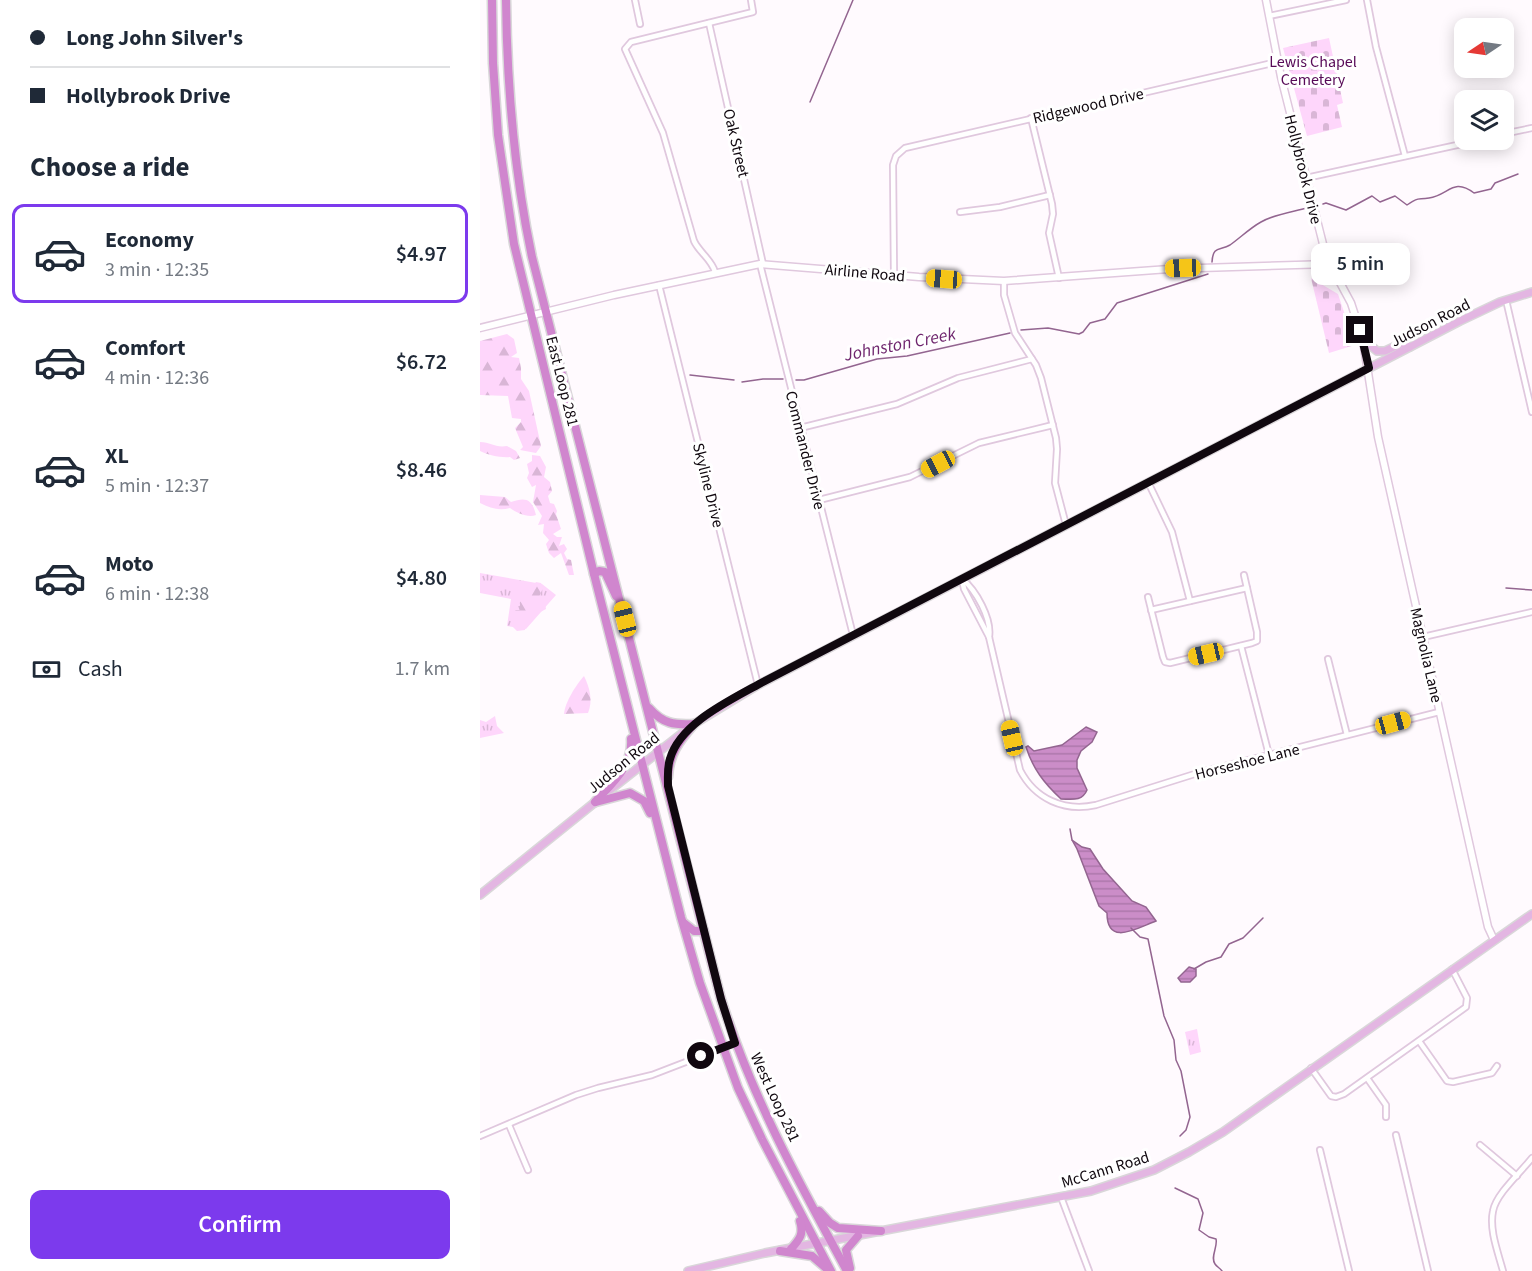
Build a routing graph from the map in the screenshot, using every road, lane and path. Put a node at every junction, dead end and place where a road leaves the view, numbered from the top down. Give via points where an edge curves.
1 (492, 0) edge
2 (501, 0) edge
3 (506, 0) edge
4 (635, 0) edge
5 (751, 0) edge
6 (1266, 0) edge
7 (1346, 0) edge
8 (1367, 0) edge
9 (1269, 16) junction
10 (709, 23) junction
11 (640, 24) dead end
12 (507, 48) junction
13 (1277, 62) junction
14 (495, 98) junction
15 (1032, 118) junction
16 (1532, 128) edge
17 (1514, 132) edge
18 (1454, 146) edge
19 (515, 154) junction
20 (1405, 156) junction
21 (1306, 177) junction
22 (1050, 195) junction
23 (960, 212) dead end
24 (761, 264) junction
25 (1330, 264) junction
26 (715, 272) junction
27 (894, 275) junction
28 (1059, 278) junction
29 (1004, 281) junction
30 (659, 285) junction
31 (1532, 292) edge
32 (1506, 300) junction
33 (545, 312) junction
34 (531, 316) junction
35 (480, 328) edge
36 (1362, 333) junction
37 (1410, 347) junction
38 (1032, 359) junction
39 (1369, 368) junction
40 (1532, 412) edge
41 (1053, 425) junction
42 (800, 428) junction
43 (1148, 482) junction
44 (819, 500) junction
45 (1066, 525) junction
46 (594, 574) junction
47 (1244, 575) dead end
48 (962, 579) junction
49 (1247, 588) junction
50 (1148, 597) dead end
51 (1190, 601) junction
52 (622, 607) junction
53 (1151, 610) junction
54 (1532, 612) edge
55 (853, 635) junction
56 (1423, 638) junction
57 (1241, 646) junction
58 (1328, 659) dead end
59 (758, 685) junction
60 (648, 707) junction
61 (1440, 712) junction
62 (630, 720) junction
63 (694, 724) junction
64 (1347, 735) junction
65 (658, 751) junction
66 (1269, 755) junction
67 (642, 764) junction
68 (668, 786) junction
69 (595, 802) junction
70 (660, 836) junction
71 (480, 895) edge
72 (1532, 914) edge
73 (681, 917) junction
74 (704, 931) junction
75 (1494, 940) junction
76 (1452, 969) junction
77 (1419, 1041) junction
78 (735, 1043) junction
79 (722, 1048) junction
80 (1497, 1066) dead end
81 (1311, 1068) junction
82 (1367, 1078) junction
83 (1386, 1117) dead end
84 (509, 1125) junction
85 (1396, 1135) dead end
86 (480, 1136) edge
87 (1480, 1145) dead end
88 (1320, 1150) dead end
89 (1532, 1158) edge
90 (528, 1170) dead end
91 (1518, 1176) junction
92 (1061, 1197) junction
93 (808, 1198) junction
94 (796, 1203) junction
95 (881, 1231) junction
96 (858, 1236) junction
97 (831, 1241) junction
98 (817, 1244) junction
99 (791, 1249) junction
100 (780, 1251) junction
101 (688, 1271) edge
102 (830, 1271) edge
103 (849, 1271) edge
104 (1089, 1271) edge
105 (1349, 1271) edge
106 (1428, 1271) edge
107 (1503, 1271) edge

1 - 14 highway, East Loop 281
2 - 12 highway
3 - 12 highway, East Loop 281
4 - 11 street
5 - 10 street via 753,12
6 - 9 main road, Hollybrook Drive
7 - 9 street
8 - 20 street
9 - 13 main road, Hollybrook Drive
10 - 24 street, Oak Street
10 - 26 street via 631,42 625,52 665,138 693,237
12 - 19 highway, East Loop 281
13 - 15 street, Ridgewood Drive
13 - 21 main road, Hollybrook Drive
14 - 19 highway via 506,151
14 - 34 highway, East Loop 281 via 508,205
15 - 22 street
15 - 27 street, Ridgewood Drive via 900,151 893,165
16 - 17 street
18 - 20 street
19 - 33 highway, East Loop 281
20 - 21 street
21 - 25 main road, Hollybrook Drive
22 - 23 street
22 - 28 street via 1053,212 1049,233
24 - 26 main road, Airline Road
24 - 27 main road, Airline Road
24 - 42 street, Commander Drive
25 - 28 main road, Airline Road via 1169,269
25 - 36 main road, Hollybrook Drive
26 - 30 main road, Airline Road
27 - 29 main road, Airline Road
28 - 29 main road, Airline Road
29 - 38 street via 1013,328
30 - 33 main road, Airline Road
30 - 59 street, Skyline Drive
31 - 32 main road, Judson Road
32 - 37 main road, Judson Road
32 - 40 street
33 - 34 main road, Airline Road
33 - 52 highway, East Loop 281
34 - 35 main road, Airline Road
34 - 46 highway, East Loop 281
36 - 37 main road via 1377,351 1402,343
36 - 39 main road, Hollybrook Drive
37 - 39 main road, Judson Road
38 - 41 street
38 - 42 street via 958,378 894,405
39 - 43 main road, Judson Road
39 - 56 main road, Magnolia Lane via 1378,437
41 - 44 street via 979,443 910,477
41 - 45 street via 1057,446 1055,483
42 - 44 street, Commander Drive
43 - 45 main road, Judson Road
43 - 51 street via 1175,540
44 - 55 street, Commander Drive
45 - 48 main road, Judson Road
46 - 52 highway via 606,573
46 - 62 highway, East Loop 281
47 - 49 street
48 - 55 main road, Judson Road
48 - 66 street, Horseshoe Lane via 970,585 990,630 1020,770 1035,790 1056,804 1075,808 1096,805
49 - 51 street
49 - 57 street via 1257,639
50 - 53 street
51 - 53 street
52 - 60 highway, East Loop 281
53 - 57 street via 1168,663
54 - 56 street
55 - 59 main road, Judson Road
56 - 61 main road, Magnolia Lane
57 - 66 street
58 - 64 street
59 - 63 main road, Judson Road
60 - 63 highway via 666,723
60 - 65 highway, East Loop 281
61 - 64 street, Horseshoe Lane
61 - 75 main road, Magnolia Lane
62 - 67 highway, East Loop 281
62 - 69 highway via 629,759
63 - 65 main road, Judson Road
63 - 68 highway via 671,754
64 - 66 street, Horseshoe Lane
65 - 67 main road, Judson Road
65 - 68 highway, West Loop 281
67 - 69 main road, Judson Road
67 - 70 highway, West Loop 281
68 - 74 highway, West Loop 281
69 - 70 highway via 624,793 636,795 647,805
69 - 71 main road, Judson Road
70 - 73 highway, West Loop 281
72 - 75 main road, McCann Road
73 - 74 highway via 690,929
73 - 79 highway, West Loop 281
74 - 78 highway, West Loop 281
75 - 76 main road, McCann Road
76 - 77 street via 1463,987 1467,1006
76 - 81 main road, McCann Road
77 - 80 street via 1447,1081 1492,1073
77 - 82 street
78 - 79 street
78 - 93 highway, West Loop 281 via 766,1116
79 - 84 street via 646,1077 576,1095
79 - 94 highway, West Loop 281 via 754,1123
81 - 82 street via 1334,1097
81 - 92 main road, McCann Road via 1182,1156 1133,1178
82 - 83 street via 1386,1105
84 - 86 street
84 - 90 street
85 - 106 street
87 - 91 street
88 - 105 street
89 - 91 street
91 - 107 street via 1493,1212
92 - 95 main road, McCann Road
92 - 104 street
93 - 95 highway via 834,1227
93 - 97 highway, West Loop 281
94 - 98 highway, West Loop 281
94 - 99 highway via 803,1232
95 - 96 main road, McCann Road
96 - 97 main road, McCann Road
96 - 103 highway via 847,1247
97 - 98 main road, McCann Road
97 - 103 highway, West Loop 281
98 - 99 main road, McCann Road
98 - 102 highway, West Loop 281
99 - 100 main road, McCann Road
100 - 101 main road, McCann Road
100 - 102 highway via 814,1257

